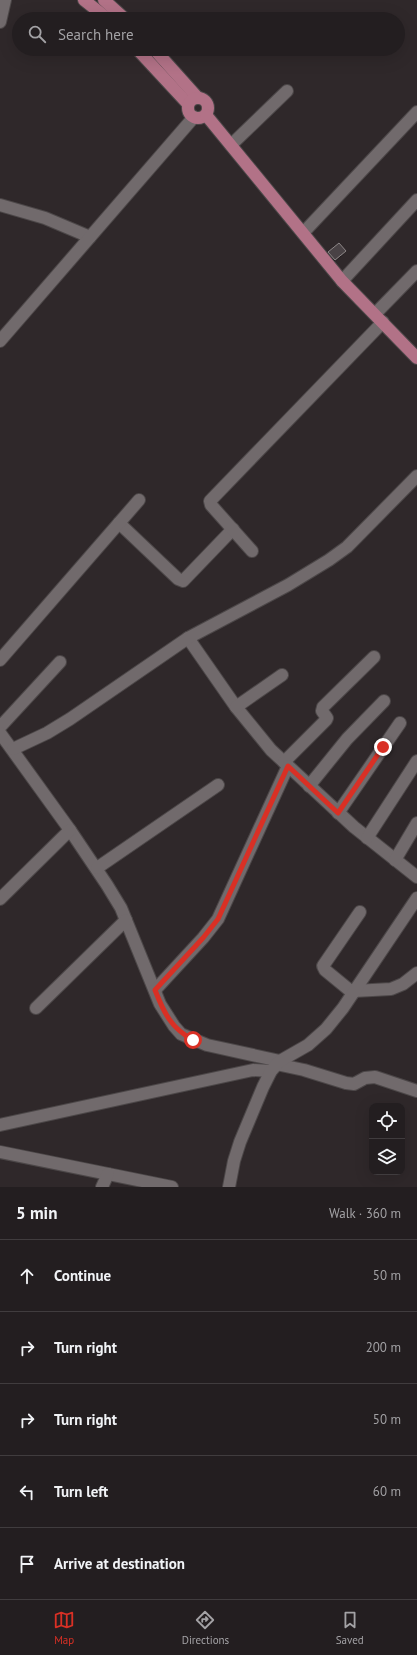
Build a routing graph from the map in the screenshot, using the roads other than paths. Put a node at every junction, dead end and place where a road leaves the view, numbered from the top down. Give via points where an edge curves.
1 (5, 0) edge
2 (84, 0) edge
3 (104, 0) edge
4 (99, 12) edge
5 (117, 12) edge
6 (0, 22) edge
7 (145, 56) edge
8 (159, 56) edge
9 (287, 91) dead end
10 (193, 101) junction
11 (417, 112) edge
12 (206, 115) junction
13 (194, 117) junction
14 (231, 145) junction
15 (417, 200) edge
16 (0, 205) edge
17 (303, 233) junction
18 (90, 237) junction
19 (417, 272) edge
20 (342, 280) junction
21 (379, 318) junction
22 (0, 341) edge
23 (417, 358) edge
24 (417, 476) edge
25 (138, 500) dead end
26 (120, 523) junction
27 (232, 529) junction
28 (252, 551) dead end
29 (188, 638) junction
30 (374, 658) dead end
31 (0, 660) edge
32 (60, 662) dead end
33 (282, 675) dead end
34 (384, 701) dead end
35 (236, 707) junction
36 (400, 723) dead end
37 (0, 727) edge
38 (0, 733) edge
39 (13, 749) junction
40 (417, 761) edge
41 (286, 764) junction
42 (218, 785) dead end
43 (310, 786) junction
44 (338, 813) junction
45 (417, 824) edge
46 (70, 830) junction
47 (367, 838) junction
48 (395, 860) junction
49 (97, 868) junction
50 (417, 877) edge
51 (0, 898) edge
52 (417, 898) edge
53 (360, 912) dead end
54 (126, 920) junction
55 (417, 973) edge
56 (155, 990) junction
57 (354, 992) junction
58 (36, 1008) dead end
59 (276, 1066) junction
60 (417, 1091) edge
61 (0, 1125) edge
62 (0, 1152) edge
63 (108, 1174) junction
64 (102, 1187) edge
65 (172, 1187) edge
66 (229, 1187) edge

1 - 6 street
2 - 4 main road
3 - 5 main road
7 - 10 main road
8 - 10 main road
9 - 14 street
10 - 12 main road via 203,99 207,103
10 - 13 main road via 189,113
11 - 17 street
12 - 13 main road
12 - 14 main road
13 - 18 street
14 - 17 main road
15 - 20 street
16 - 18 street via 38,216
17 - 20 main road
18 - 22 street
19 - 21 street
20 - 21 main road
21 - 23 main road
21 - 27 street via 210,501
24 - 29 street via 347,547 329,560 288,585
25 - 26 street
26 - 27 street via 183,581
26 - 31 street
27 - 28 street
29 - 35 street
29 - 39 street via 70,719
30 - 41 street via 323,708 326,720
32 - 37 street
33 - 35 street
34 - 43 street via 347,739
35 - 41 street via 264,742
36 - 44 street
38 - 39 street
39 - 46 street
40 - 47 street
41 - 43 street
41 - 56 street via 218,919
42 - 49 street
43 - 44 street
44 - 47 street
45 - 48 street
46 - 49 street
46 - 51 street
47 - 48 street
48 - 50 street
49 - 54 street
52 - 57 street
53 - 57 street via 324,966 325,970
54 - 56 street
54 - 58 street
55 - 57 street via 391,989
56 - 59 street via 168,1018 181,1034 207,1045
57 - 59 street via 335,1019 317,1038
59 - 60 street via 304,1070 354,1084 365,1078 375,1077
59 - 61 street
59 - 66 street via 263,1087 241,1137
62 - 63 street
63 - 64 street
63 - 65 street

